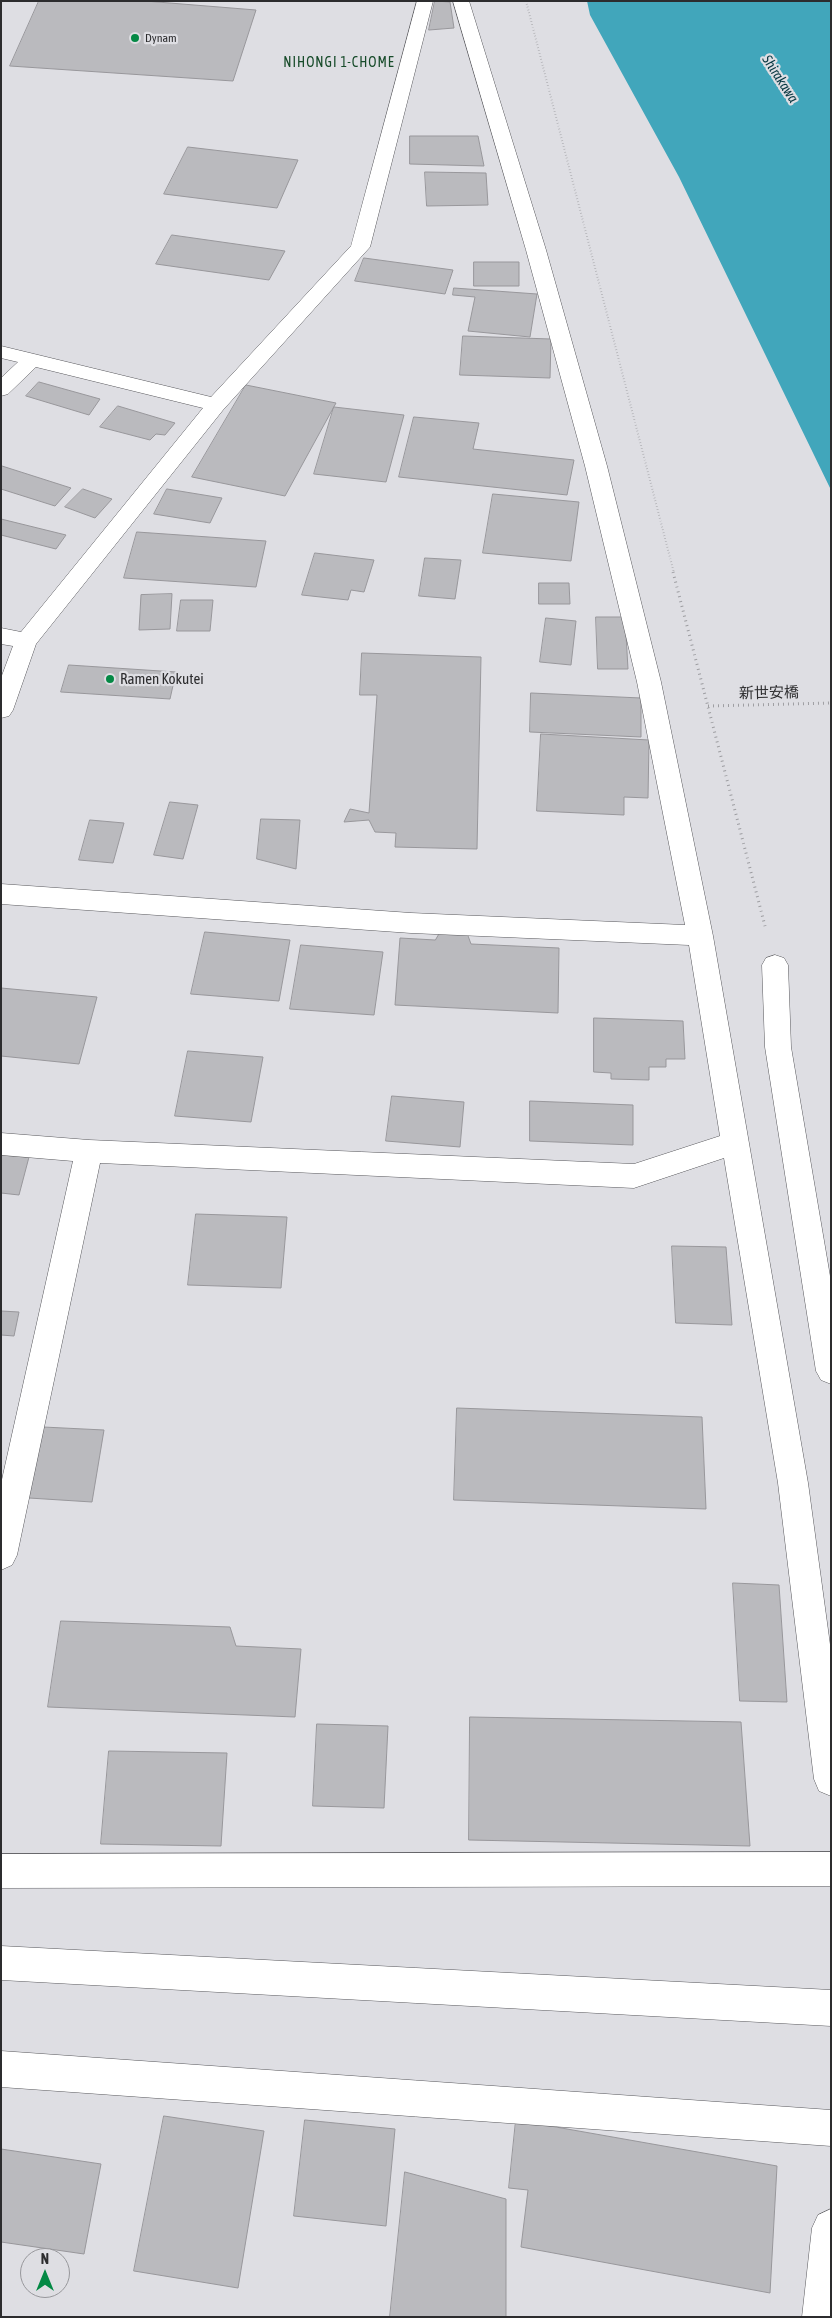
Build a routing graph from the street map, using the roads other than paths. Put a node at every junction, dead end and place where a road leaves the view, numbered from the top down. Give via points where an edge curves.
1 (424, 1) edge
2 (461, 1) edge
3 (1, 352) edge
4 (32, 360) junction
5 (1, 390) edge
6 (216, 405) junction
7 (1, 636) edge
8 (26, 641) junction
9 (1, 710) edge
10 (1, 894) edge
11 (700, 936) junction
12 (775, 965) road end
13 (734, 1143) junction
14 (1, 1144) edge
15 (89, 1151) junction
16 (831, 1371) edge
17 (1, 1555) edge
18 (831, 1779) edge
19 (831, 1869) edge
20 (1, 1871) edge
21 (1, 1963) edge
22 (831, 2008) edge
23 (1, 2069) edge
24 (831, 2128) edge
25 (831, 2228) edge
26 (821, 2317) edge

1 - 6 street via 360,247
2 - 11 street via 536,250 596,466 649,682
3 - 4 street
4 - 5 street
4 - 6 street
6 - 8 street
7 - 8 street
8 - 9 street
10 - 11 street via 411,923
11 - 13 street
12 - 16 street via 778,1047
13 - 15 street via 634,1176
13 - 18 street via 792,1483
14 - 15 street
15 - 17 street
19 - 20 street
21 - 22 street
23 - 24 street
25 - 26 street

